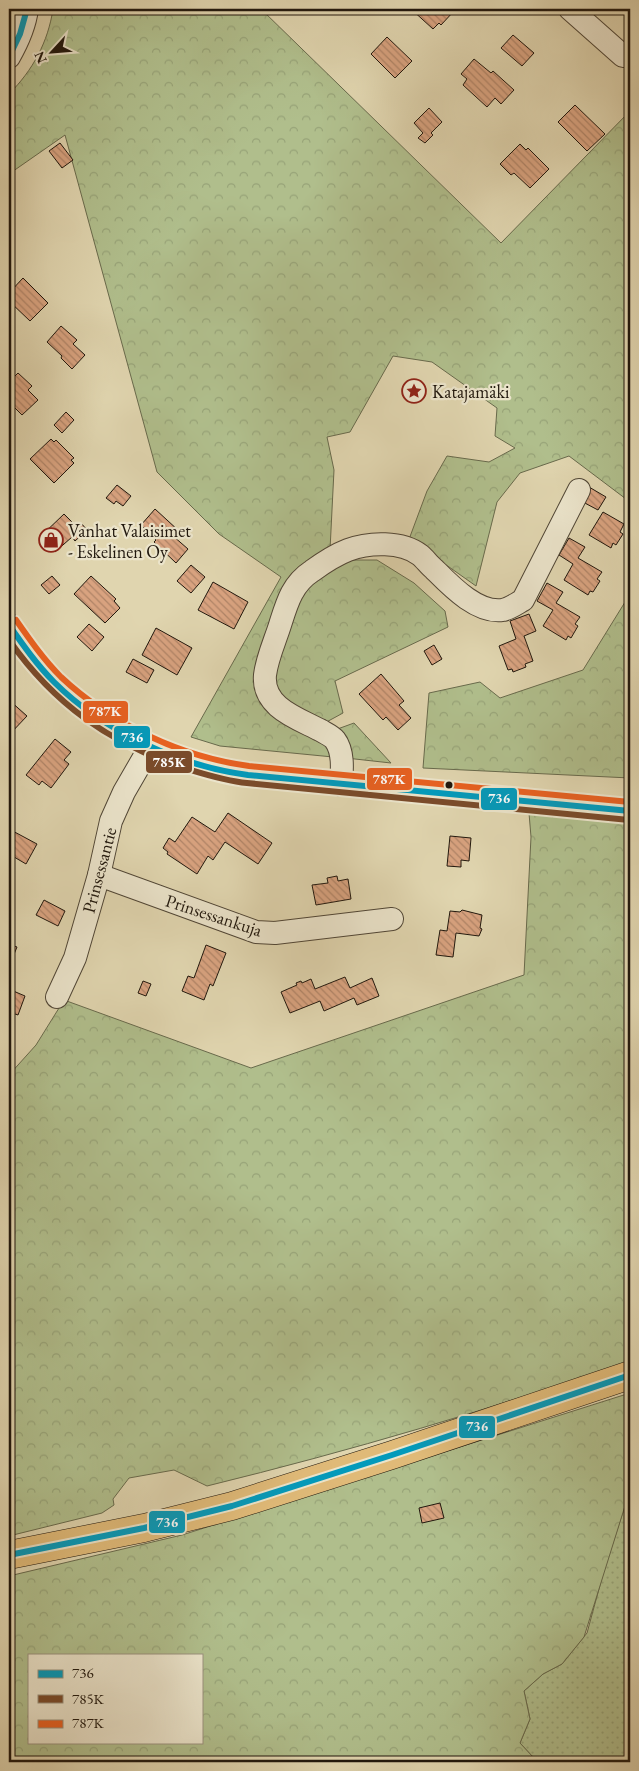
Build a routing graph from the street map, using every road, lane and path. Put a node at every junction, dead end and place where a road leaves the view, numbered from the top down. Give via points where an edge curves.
1 (27, 9) edge
2 (570, 9) edge
3 (623, 56) dead end
4 (9, 57) edge
5 (579, 490) dead end
6 (9, 625) edge
7 (150, 747) junction
8 (341, 784) junction
9 (630, 811) edge
10 (99, 875) junction
11 (392, 918) dead end
12 (57, 997) dead end
13 (630, 1374) edge
14 (9, 1555) edge

1 - 4 street
2 - 3 street
5 - 8 street via 523,600 512,607 489,610 476,604 457,591 420,555 392,545 349,549 308,573 293,589 265,675 268,694 280,709 335,740 342,766
6 - 7 street via 48,677 111,728
7 - 8 street via 238,773
7 - 10 street, Prinsessantie via 111,821
8 - 9 street
10 - 11 street, Prinsessankuja via 256,932 275,933
10 - 12 street, Prinsessantie via 75,958
13 - 14 main road via 232,1506 144,1528

